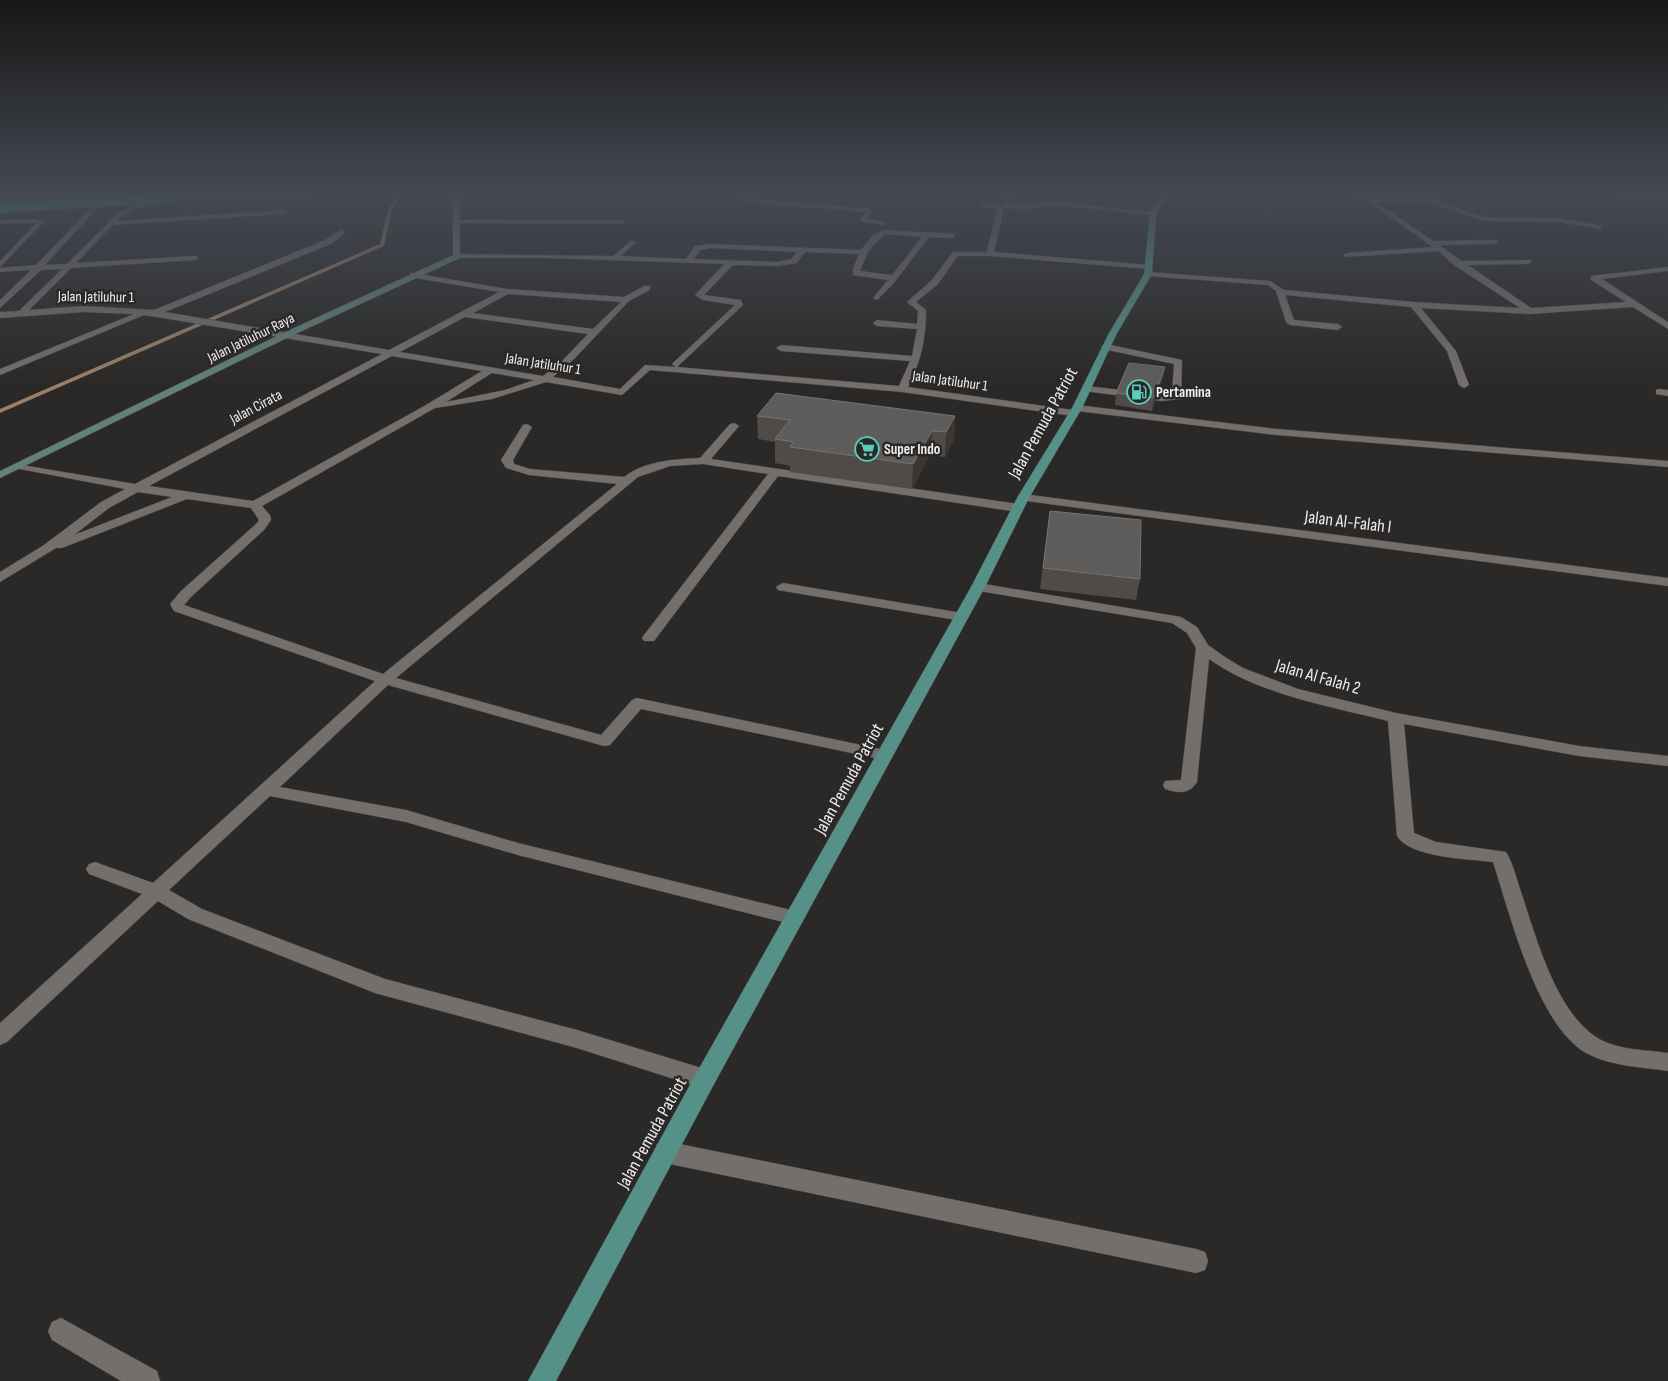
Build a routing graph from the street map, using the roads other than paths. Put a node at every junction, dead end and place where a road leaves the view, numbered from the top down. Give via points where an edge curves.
1 (10, 255) edge
2 (50, 255) edge
3 (78, 255) edge
4 (294, 255) edge
5 (619, 255) edge
6 (692, 255) edge
7 (799, 255) edge
8 (863, 255) edge
9 (911, 255) edge
10 (955, 255) edge
11 (1004, 255) edge
12 (1150, 255) edge
13 (1448, 255) edge
14 (457, 256) joint
15 (195, 258) dead end
16 (616, 258) junction
17 (688, 261) junction
18 (1528, 262) dead end
19 (730, 263) junction
20 (1457, 263) junction
21 (0, 266) edge
22 (67, 266) junction
23 (38, 268) junction
24 (0, 270) edge
25 (1668, 270) edge
26 (1149, 271) junction
27 (413, 275) junction
28 (894, 278) junction
29 (647, 288) dead end
30 (507, 291) junction
31 (1280, 292) junction
32 (878, 298) dead end
33 (625, 300) junction
34 (1635, 304) junction
35 (0, 305) edge
36 (1414, 305) junction
37 (1529, 311) junction
38 (150, 313) junction
39 (21, 314) junction
40 (466, 314) junction
41 (0, 315) edge
42 (0, 321) edge
43 (877, 323) dead end
44 (1668, 326) edge
45 (922, 327) junction
46 (1338, 327) dead end
47 (595, 332) junction
48 (286, 336) junction
49 (1106, 347) junction
50 (781, 348) dead end
51 (390, 354) junction
52 (916, 358) junction
53 (677, 364) dead end
54 (489, 370) junction
55 (0, 372) edge
56 (544, 379) junction
57 (1464, 385) dead end
58 (902, 389) junction
59 (1087, 389) junction
60 (430, 406) junction
61 (1075, 411) junction
62 (734, 426) dead end
63 (527, 427) dead end
64 (702, 461) junction
65 (1668, 464) edge
66 (20, 466) junction
67 (775, 472) junction
68 (0, 476) edge
69 (626, 481) junction
70 (136, 488) junction
71 (187, 495) junction
72 (1021, 503) junction
73 (255, 505) junction
74 (48, 548) junction
75 (0, 578) edge
76 (1668, 582) edge
77 (783, 587) dead end
78 (978, 587) junction
79 (962, 617) junction
80 (649, 638) dead end
81 (1203, 648) junction
82 (385, 680) junction
83 (1396, 718) junction
84 (885, 755) junction
85 (1668, 761) edge
86 (1171, 785) dead end
87 (267, 790) junction
88 (95, 869) dead end
89 (157, 892) junction
90 (794, 918) junction
91 (0, 1036) edge
92 (1668, 1062) edge
93 (705, 1079) junction
94 (665, 1152) junction
95 (1196, 1261) dead end
96 (61, 1331) dead end
97 (146, 1381) edge
98 (541, 1381) edge

1 - 21 street
2 - 23 street
3 - 22 street
4 - 38 street
5 - 16 street
6 - 17 street
7 - 19 street via 788,264
8 - 28 street via 856,273
9 - 28 street
10 - 45 street via 934,283 911,302 922,310
11 - 26 street
12 - 26 main road, Jalan Pemuda Patriot
13 - 20 street
14 - 16 street
14 - 27 street, Jalan Jatiluhur Raya
15 - 22 street
16 - 17 street
17 - 19 street
18 - 20 street
19 - 53 street via 699,295 738,302 739,305
20 - 37 street
22 - 23 street
22 - 39 street
23 - 24 street
23 - 35 street
25 - 34 street via 1594,278
26 - 31 street via 1267,283
26 - 49 main road, Jalan Pemuda Patriot
27 - 30 street
27 - 48 street, Jalan Jatiluhur Raya
28 - 32 street
29 - 33 street
30 - 33 street
30 - 40 street, Jalan Cirata
31 - 36 street
31 - 46 street via 1290,322
33 - 47 street via 626,303
34 - 37 street
34 - 44 street
36 - 37 street
36 - 57 street via 1452,351
38 - 39 street, Jalan Jatiluhur 1 via 83,309
38 - 48 street, Jalan Jatiluhur 1
38 - 55 street
39 - 41 street, Jalan Jatiluhur 1
39 - 42 street
40 - 47 street
40 - 51 street, Jalan Cirata
43 - 45 street
45 - 52 street
47 - 56 street via 574,355
48 - 51 street, Jalan Jatiluhur 1
48 - 66 street, Jalan Jatiluhur Raya
49 - 59 main road, Jalan Pemuda Patriot
49 - 59 street via 1179,362 1177,397
50 - 52 street
51 - 54 street, Jalan Jatiluhur 1
51 - 70 street, Jalan Cirata
52 - 58 street
54 - 56 street, Jalan Jatiluhur 1
54 - 60 street
56 - 58 street, Jalan Jatiluhur 1 via 622,392 648,367
56 - 60 street via 508,391
58 - 61 street, Jalan Jatiluhur 1
59 - 61 main road, Jalan Pemuda Patriot
60 - 73 street
61 - 65 street, Jalan Jatiluhur 1 via 1277,432
61 - 72 main road, Jalan Pemuda Patriot
62 - 64 street
63 - 69 street via 507,460 510,466 529,472
64 - 67 street, Jalan Al-Falah I
64 - 69 street, Jalan Al-Falah I via 669,462
66 - 68 street, Jalan Jatiluhur Raya
66 - 70 street
67 - 72 street, Jalan Al-Falah I
67 - 80 street
69 - 82 street, Jalan Al-Falah I
70 - 71 street
70 - 74 street, Jalan Cirata via 89,515
71 - 73 street
71 - 74 street
72 - 76 street, Jalan Al-Falah I
72 - 78 main road, Jalan Pemuda Patriot
73 - 82 street via 264,515 265,520 260,527 186,594 177,604 179,608
74 - 75 street
77 - 79 street
78 - 79 main road, Jalan Pemuda Patriot
78 - 81 street, Jalan Al Falah 2 via 1176,620 1192,630
79 - 84 main road, Jalan Pemuda Patriot
81 - 83 street, Jalan Al Falah 2 via 1238,671 1264,682
81 - 86 street via 1189,782 1183,787
82 - 84 street via 604,740 637,703
82 - 87 street, Jalan Al-Falah I
83 - 85 street, Jalan Al Falah 2 via 1579,752
83 - 92 street via 1406,836 1413,843 1426,846 1500,856 1546,986 1566,1023 1579,1038 1594,1046 1619,1055
84 - 90 main road, Jalan Pemuda Patriot
87 - 89 street, Jalan Al-Falah I
87 - 90 street via 406,816 518,849
88 - 89 street
89 - 91 street, Jalan Al-Falah I
89 - 93 street via 195,914 382,988 577,1039
90 - 93 main road, Jalan Pemuda Patriot
93 - 94 main road, Jalan Pemuda Patriot
94 - 95 street
94 - 98 main road, Jalan Pemuda Patriot
96 - 97 street

